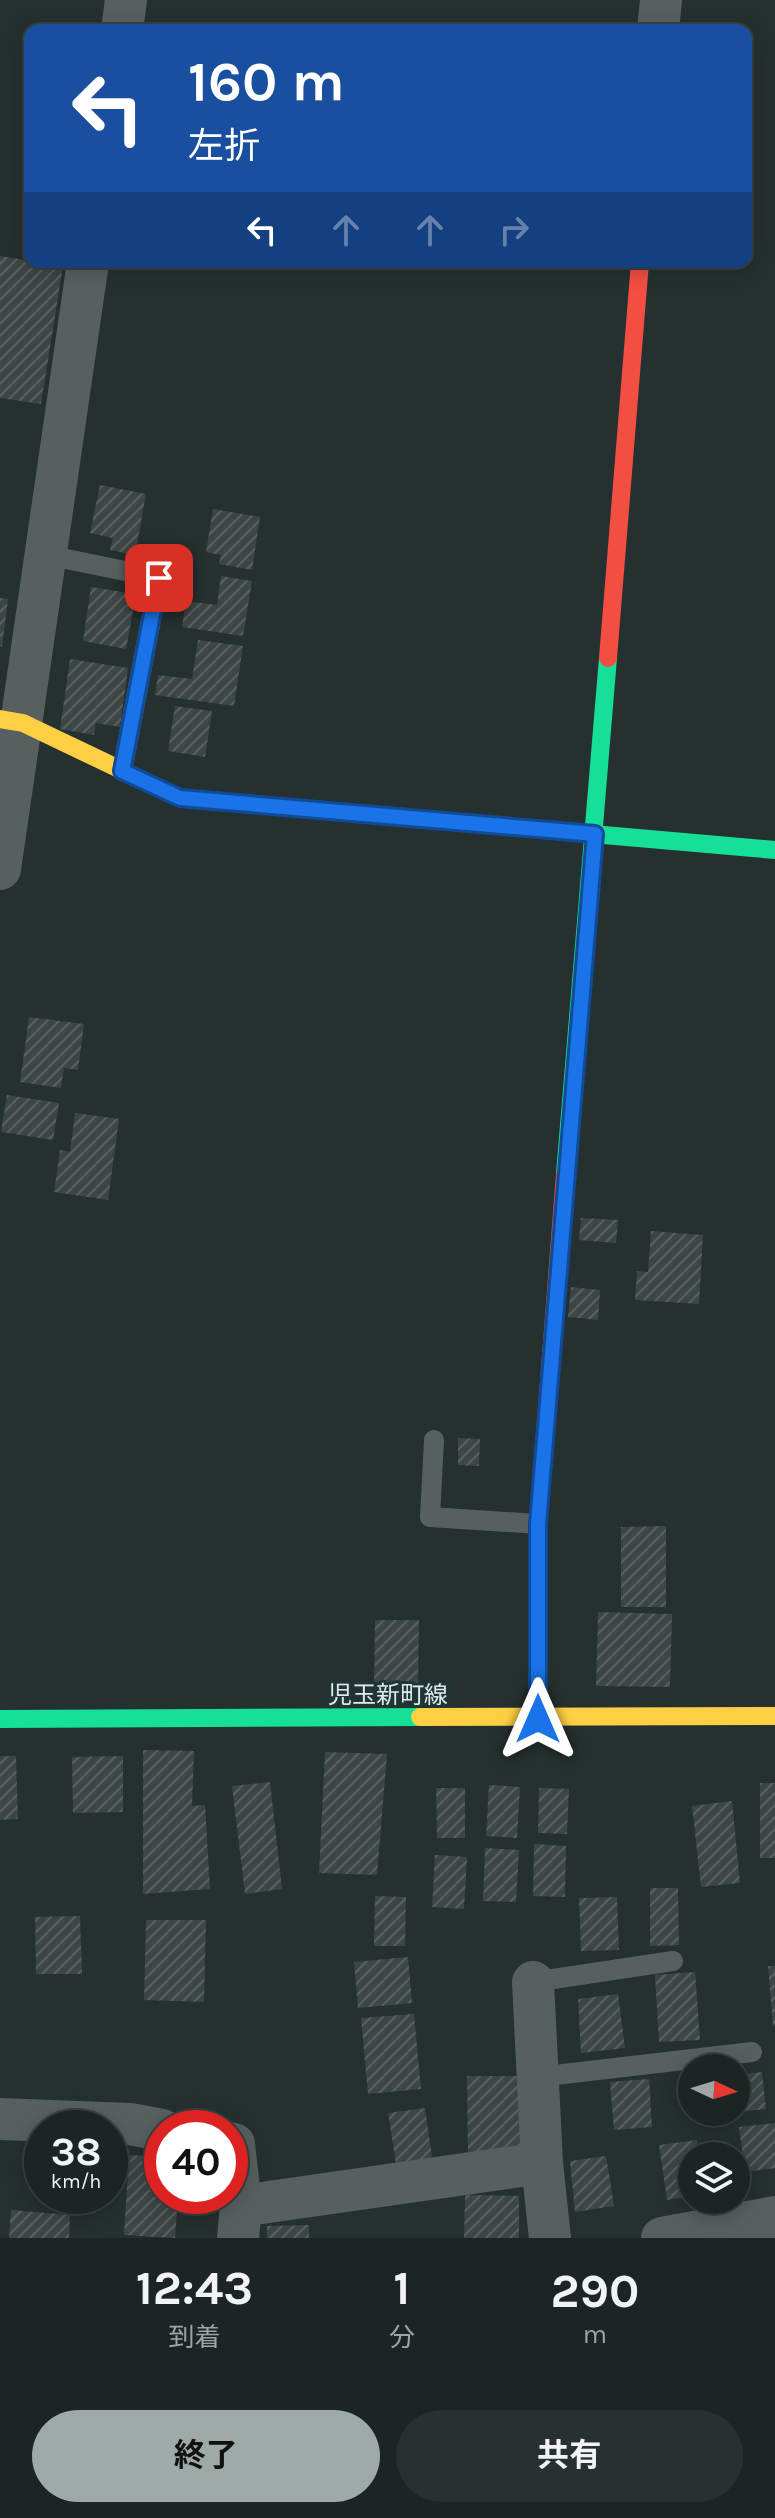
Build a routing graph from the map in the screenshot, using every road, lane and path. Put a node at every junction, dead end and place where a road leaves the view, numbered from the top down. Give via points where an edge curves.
1 (126, 0) edge
2 (661, 0) edge
3 (123, 24) edge
4 (659, 24) edge
5 (87, 268) edge
6 (640, 268) edge
7 (47, 555) junction
8 (11, 721) edge
9 (122, 771) junction
10 (595, 834) junction
11 (775, 850) edge
12 (0, 869) edge
13 (434, 1440) dead end
14 (538, 1524) junction
15 (775, 1716) edge
16 (0, 1719) edge
17 (538, 1719) junction
18 (673, 1961) dead end
19 (533, 1982) joint
20 (752, 2052) dead end
21 (538, 2077) junction
22 (0, 2119) edge
23 (144, 2127) edge
24 (542, 2163) junction
25 (775, 2217) edge
26 (240, 2222) edge
27 (550, 2238) edge
28 (662, 2238) edge

1 - 3 street
2 - 4 street
5 - 7 street
6 - 10 street
7 - 8 street
7 - 9 lane via 159,578
8 - 9 street
8 - 12 street
9 - 10 street via 180,798
10 - 11 street
10 - 14 street
13 - 14 lane via 430,1517
14 - 17 street
15 - 17 street, 児玉新町線
16 - 17 street, 児玉新町線
18 - 19 lane
19 - 21 street
20 - 21 lane
21 - 24 street
22 - 23 street
24 - 26 street
24 - 27 street
25 - 28 street

